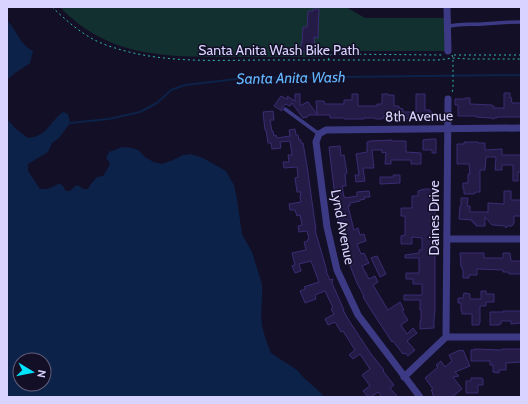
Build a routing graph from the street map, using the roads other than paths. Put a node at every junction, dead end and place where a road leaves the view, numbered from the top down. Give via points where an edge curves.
1 (447, 7) edge
2 (521, 22) edge
3 (447, 27) junction
4 (448, 54) road end
5 (448, 99) dead end
6 (285, 109) dead end
7 (521, 128) edge
8 (448, 129) junction
9 (319, 134) junction
10 (447, 239) junction
11 (521, 239) edge
12 (446, 337) junction
13 (521, 337) edge
14 (404, 377) junction
15 (420, 397) edge

1 - 3 street
2 - 3 lane
3 - 4 street
5 - 8 street, Daines Drive
6 - 9 lane
7 - 8 street, 8th Avenue
8 - 9 street, 8th Avenue via 326,130
8 - 10 street, Daines Drive
9 - 14 street, Lynd Avenue via 316,142 327,227 337,270 358,315
10 - 11 street
10 - 12 street, Daines Drive
12 - 13 street
12 - 14 street
14 - 15 street, Lynd Avenue

